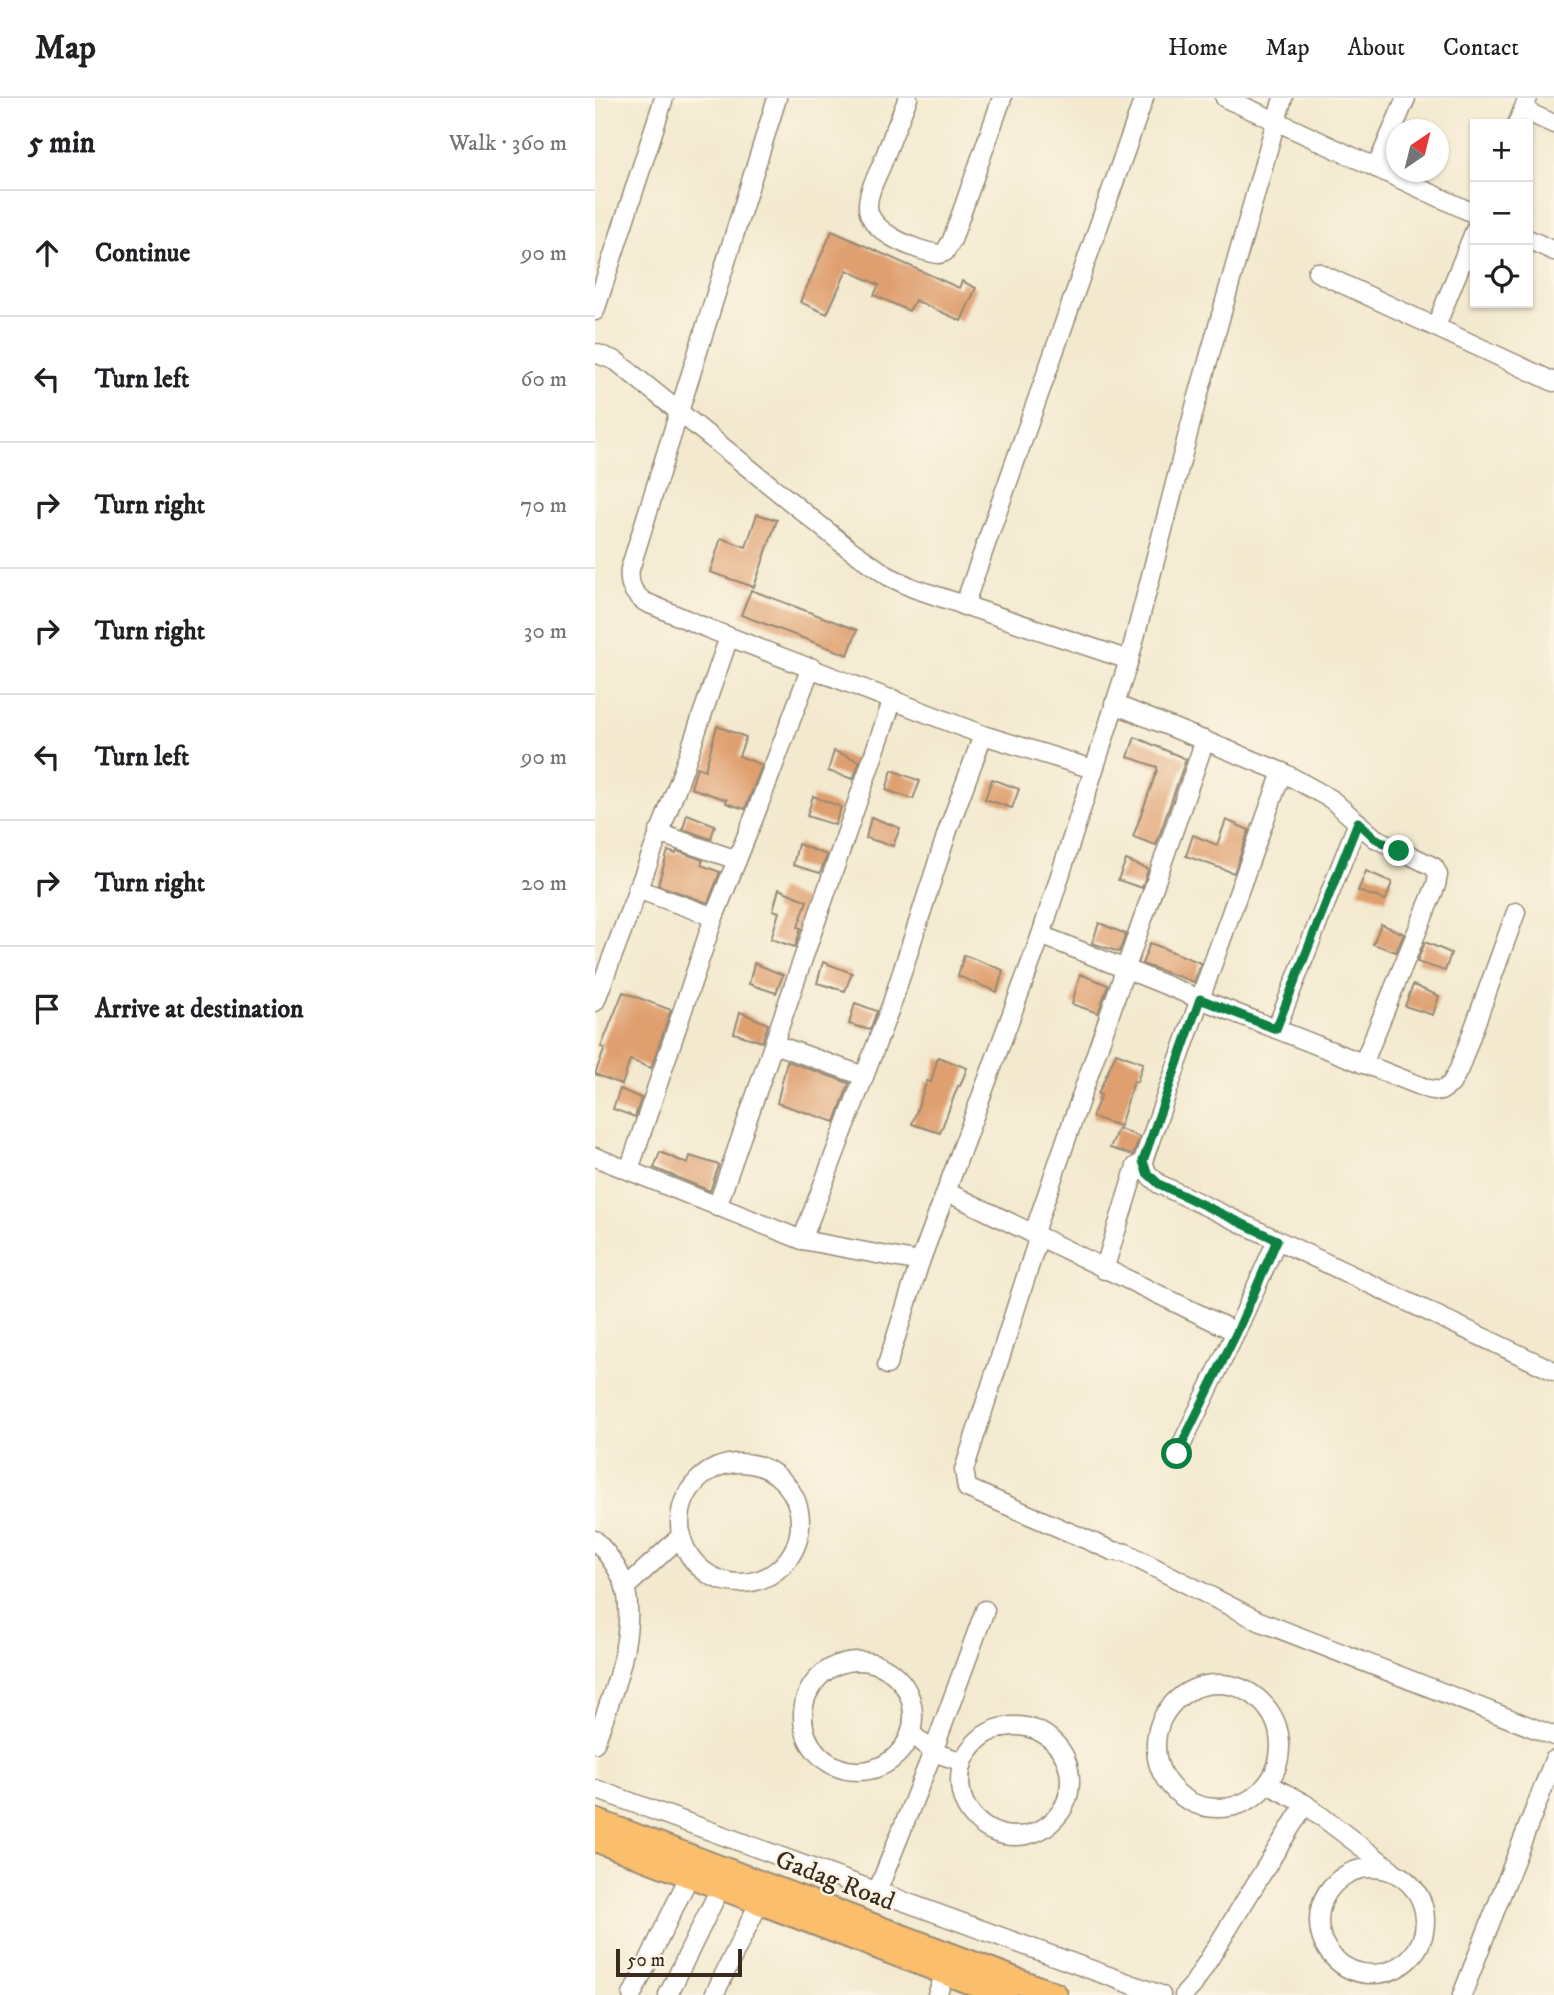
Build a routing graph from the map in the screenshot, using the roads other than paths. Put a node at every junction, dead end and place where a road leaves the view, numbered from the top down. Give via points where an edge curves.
1 (664, 98) edge
2 (777, 98) edge
3 (908, 98) edge
4 (1002, 98) edge
5 (1144, 98) edge
6 (1225, 98) edge
7 (1283, 98) edge
8 (1406, 98) edge
9 (1523, 111) edge
10 (1276, 121) junction
11 (1554, 124) edge
12 (1376, 168) junction
13 (1470, 212) edge
14 (1533, 241) edge
15 (1470, 242) edge
16 (1554, 251) edge
17 (1317, 272) dead end
18 (595, 311) edge
19 (1436, 326) junction
20 (595, 354) edge
21 (1554, 382) edge
22 (678, 409) junction
23 (964, 606) junction
24 (729, 637) junction
25 (1129, 660) junction
26 (811, 667) junction
27 (893, 699) junction
28 (1114, 704) junction
29 (983, 735) junction
30 (1205, 740) junction
31 (1093, 769) junction
32 (1282, 772) junction
33 (1358, 822) junction
34 (658, 833) junction
35 (737, 860) junction
36 (637, 890) junction
37 (1516, 912) dead end
38 (713, 917) junction
39 (1041, 935) junction
40 (1126, 969) junction
41 (1200, 999) junction
42 (595, 1002) edge
43 (1276, 1029) junction
44 (774, 1044) junction
45 (1363, 1064) junction
46 (864, 1076) junction
47 (595, 1157) edge
48 (1136, 1166) dead end
49 (629, 1170) junction
50 (947, 1192) junction
51 (717, 1207) junction
52 (1033, 1236) junction
53 (802, 1240) junction
54 (1277, 1240) junction
55 (920, 1262) junction
56 (1104, 1269) junction
57 (1237, 1332) junction
58 (887, 1364) dead end
59 (1554, 1371) edge
60 (1177, 1454) dead end
61 (682, 1535) junction
62 (595, 1540) edge
63 (601, 1559) edge
64 (625, 1588) junction
65 (985, 1610) dead end
66 (912, 1734) junction
67 (1554, 1736) edge
68 (595, 1743) edge
69 (933, 1752) junction
70 (1554, 1760) edge
71 (963, 1762) junction
72 (1268, 1784) junction
73 (595, 1789) edge
74 (1305, 1804) junction
75 (595, 1821) edge
76 (595, 1839) edge
77 (693, 1866) junction
78 (1396, 1873) junction
79 (724, 1880) junction
80 (877, 1892) junction
81 (759, 1903) junction
82 (941, 1984) edge
83 (632, 1995) edge
84 (668, 1995) edge
85 (714, 1995) edge
86 (1005, 1995) edge
87 (1055, 1995) edge
88 (1160, 1995) edge
89 (1184, 1995) edge
90 (1462, 1995) edge

1 - 18 street
2 - 22 street
3 - 4 street via 872,188 869,214 899,241 939,254 949,246
5 - 23 street
6 - 10 street
7 - 10 street
8 - 12 street
9 - 11 street
10 - 12 street
10 - 25 street
12 - 13 street
14 - 16 street
15 - 19 street
17 - 19 street
19 - 21 street
20 - 22 street via 616,361
22 - 23 street via 888,576
22 - 24 street via 629,578 636,596 645,602
23 - 25 street
24 - 26 street
24 - 34 street
25 - 28 street
26 - 27 street
26 - 35 street
27 - 29 street
27 - 44 street
28 - 30 street
28 - 31 street
29 - 31 street
29 - 46 street
30 - 32 street
30 - 40 street
31 - 39 street
32 - 33 street via 1331,799
32 - 41 street
33 - 43 street
33 - 45 street via 1375,838 1434,867 1439,875
34 - 35 street
34 - 36 street
35 - 38 street
36 - 38 street
36 - 42 street
37 - 45 street via 1451,1084 1441,1091 1428,1089
38 - 49 street
39 - 40 street
39 - 50 street
40 - 41 street
40 - 52 street
41 - 43 street
41 - 54 street via 1143,1161 1147,1173 1159,1184
43 - 45 street
44 - 46 street
44 - 51 street
46 - 53 street
47 - 49 street
48 - 56 street
49 - 51 street
50 - 52 street
50 - 55 street
51 - 53 street
52 - 56 street
52 - 67 street via 1038,1239 964,1470 967,1488 1126,1553 1259,1621
53 - 55 street
54 - 57 street
54 - 59 street
55 - 58 street
56 - 57 street
57 - 60 street
61 - 61 street via 679,1523 687,1493 701,1476 719,1466 747,1463 767,1469 784,1482 796,1501 798,1542 789,1560 773,1574 744,1584 723,1582 704,1572 689,1557
61 - 64 street
62 - 63 street
63 - 64 street
64 - 68 street via 629,1611 619,1675
65 - 69 street
66 - 66 street via 889,1763 863,1772 843,1770 812,1748 803,1716 806,1697 823,1673 839,1664 866,1661 884,1667 899,1678 910,1696
66 - 69 street
69 - 71 street
69 - 80 street
70 - 90 street
71 - 71 street via 980,1738 996,1728 1023,1726 1041,1731 1067,1760 1069,1798 1046,1827 1020,1836 1000,1834 969,1812 960,1781
72 - 72 street via 1252,1799 1223,1809 1201,1807 1182,1797 1159,1768 1155,1746 1164,1715 1178,1698 1197,1688 1226,1685 1247,1691 1264,1704 1276,1723 1281,1744 1278,1766
72 - 74 street
73 - 80 street
74 - 78 street
74 - 89 street
75 - 77 highway, Gadag Road
76 - 77 highway, Gadag Road
77 - 79 highway, Gadag Road
77 - 83 street
78 - 78 street via 1421,1901 1423,1938 1415,1953 1401,1965 1375,1974 1340,1964 1321,1939 1321,1902 1337,1879 1353,1870 1378,1868
79 - 81 highway, Gadag Road
79 - 84 street
79 - 87 highway, Gadag Road
80 - 88 street
81 - 82 highway, Gadag Road
81 - 85 street
82 - 86 highway, Gadag Road

